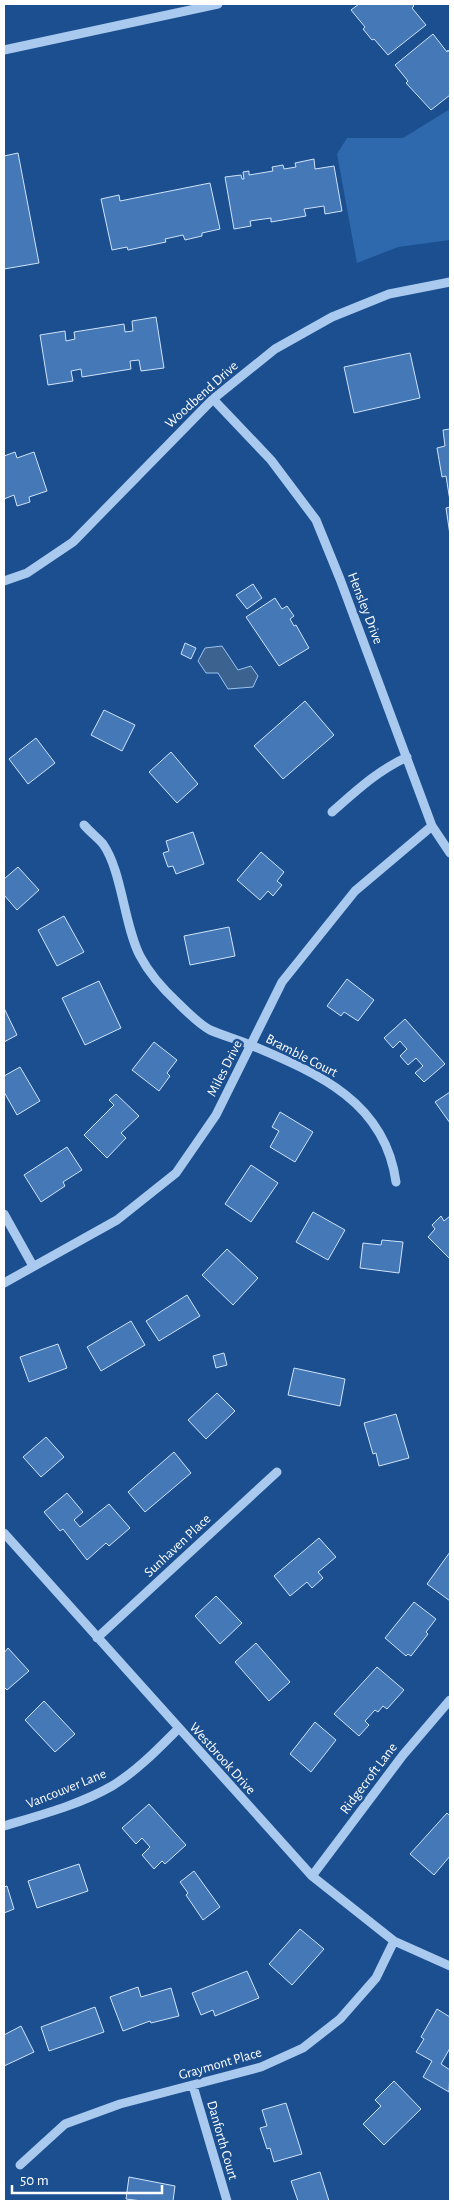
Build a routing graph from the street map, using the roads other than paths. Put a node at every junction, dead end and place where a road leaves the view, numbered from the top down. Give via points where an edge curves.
1 (218, 4) edge
2 (4, 50) edge
3 (450, 282) edge
4 (213, 399) junction
5 (4, 581) edge
6 (406, 758) junction
7 (332, 812) dead end
8 (84, 825) dead end
9 (432, 826) junction
10 (450, 853) edge
11 (252, 1045) junction
12 (396, 1182) dead end
13 (4, 1214) edge
14 (34, 1266) junction
15 (4, 1283) edge
16 (276, 1472) dead end
17 (4, 1533) edge
18 (97, 1638) junction
19 (450, 1700) edge
20 (179, 1728) junction
21 (4, 1826) edge
22 (312, 1876) junction
23 (394, 1941) junction
24 (450, 1966) edge
25 (193, 2086) junction
26 (20, 2165) dead end
27 (227, 2201) edge

1 - 2 street
3 - 4 street, Woodbend Drive via 389,294 332,317 275,349
4 - 5 street, Woodbend Drive via 73,542 27,573
4 - 6 street, Hensley Drive via 272,460 316,520
6 - 7 street via 381,770
6 - 9 street, Hensley Drive
8 - 11 street, Bramble Court via 103,844 111,860 139,955 151,973 178,1003 210,1029
9 - 10 street, Hensley Drive
9 - 11 street, Miles Drive via 355,891 282,982
11 - 12 street, Bramble Court via 316,1075 346,1094 366,1113 382,1135 393,1160
11 - 14 street, Miles Drive via 216,1115 176,1174 117,1220
13 - 14 street
14 - 15 street, Miles Drive
16 - 18 street, Sunhaven Place
17 - 18 street, Westbrook Drive
18 - 20 street, Westbrook Drive
19 - 22 street, Ridgecroft Lane via 403,1755
20 - 21 street, Vancouver Lane via 140,1766 111,1786 49,1812
20 - 22 street, Westbrook Drive
22 - 23 street, Westbrook Drive
23 - 24 street, Westbrook Drive
23 - 25 street, Graymont Place via 376,1978 340,2019 303,2048 262,2067
25 - 26 street, Graymont Place via 120,2104 65,2124
25 - 27 street, Danforth Court

